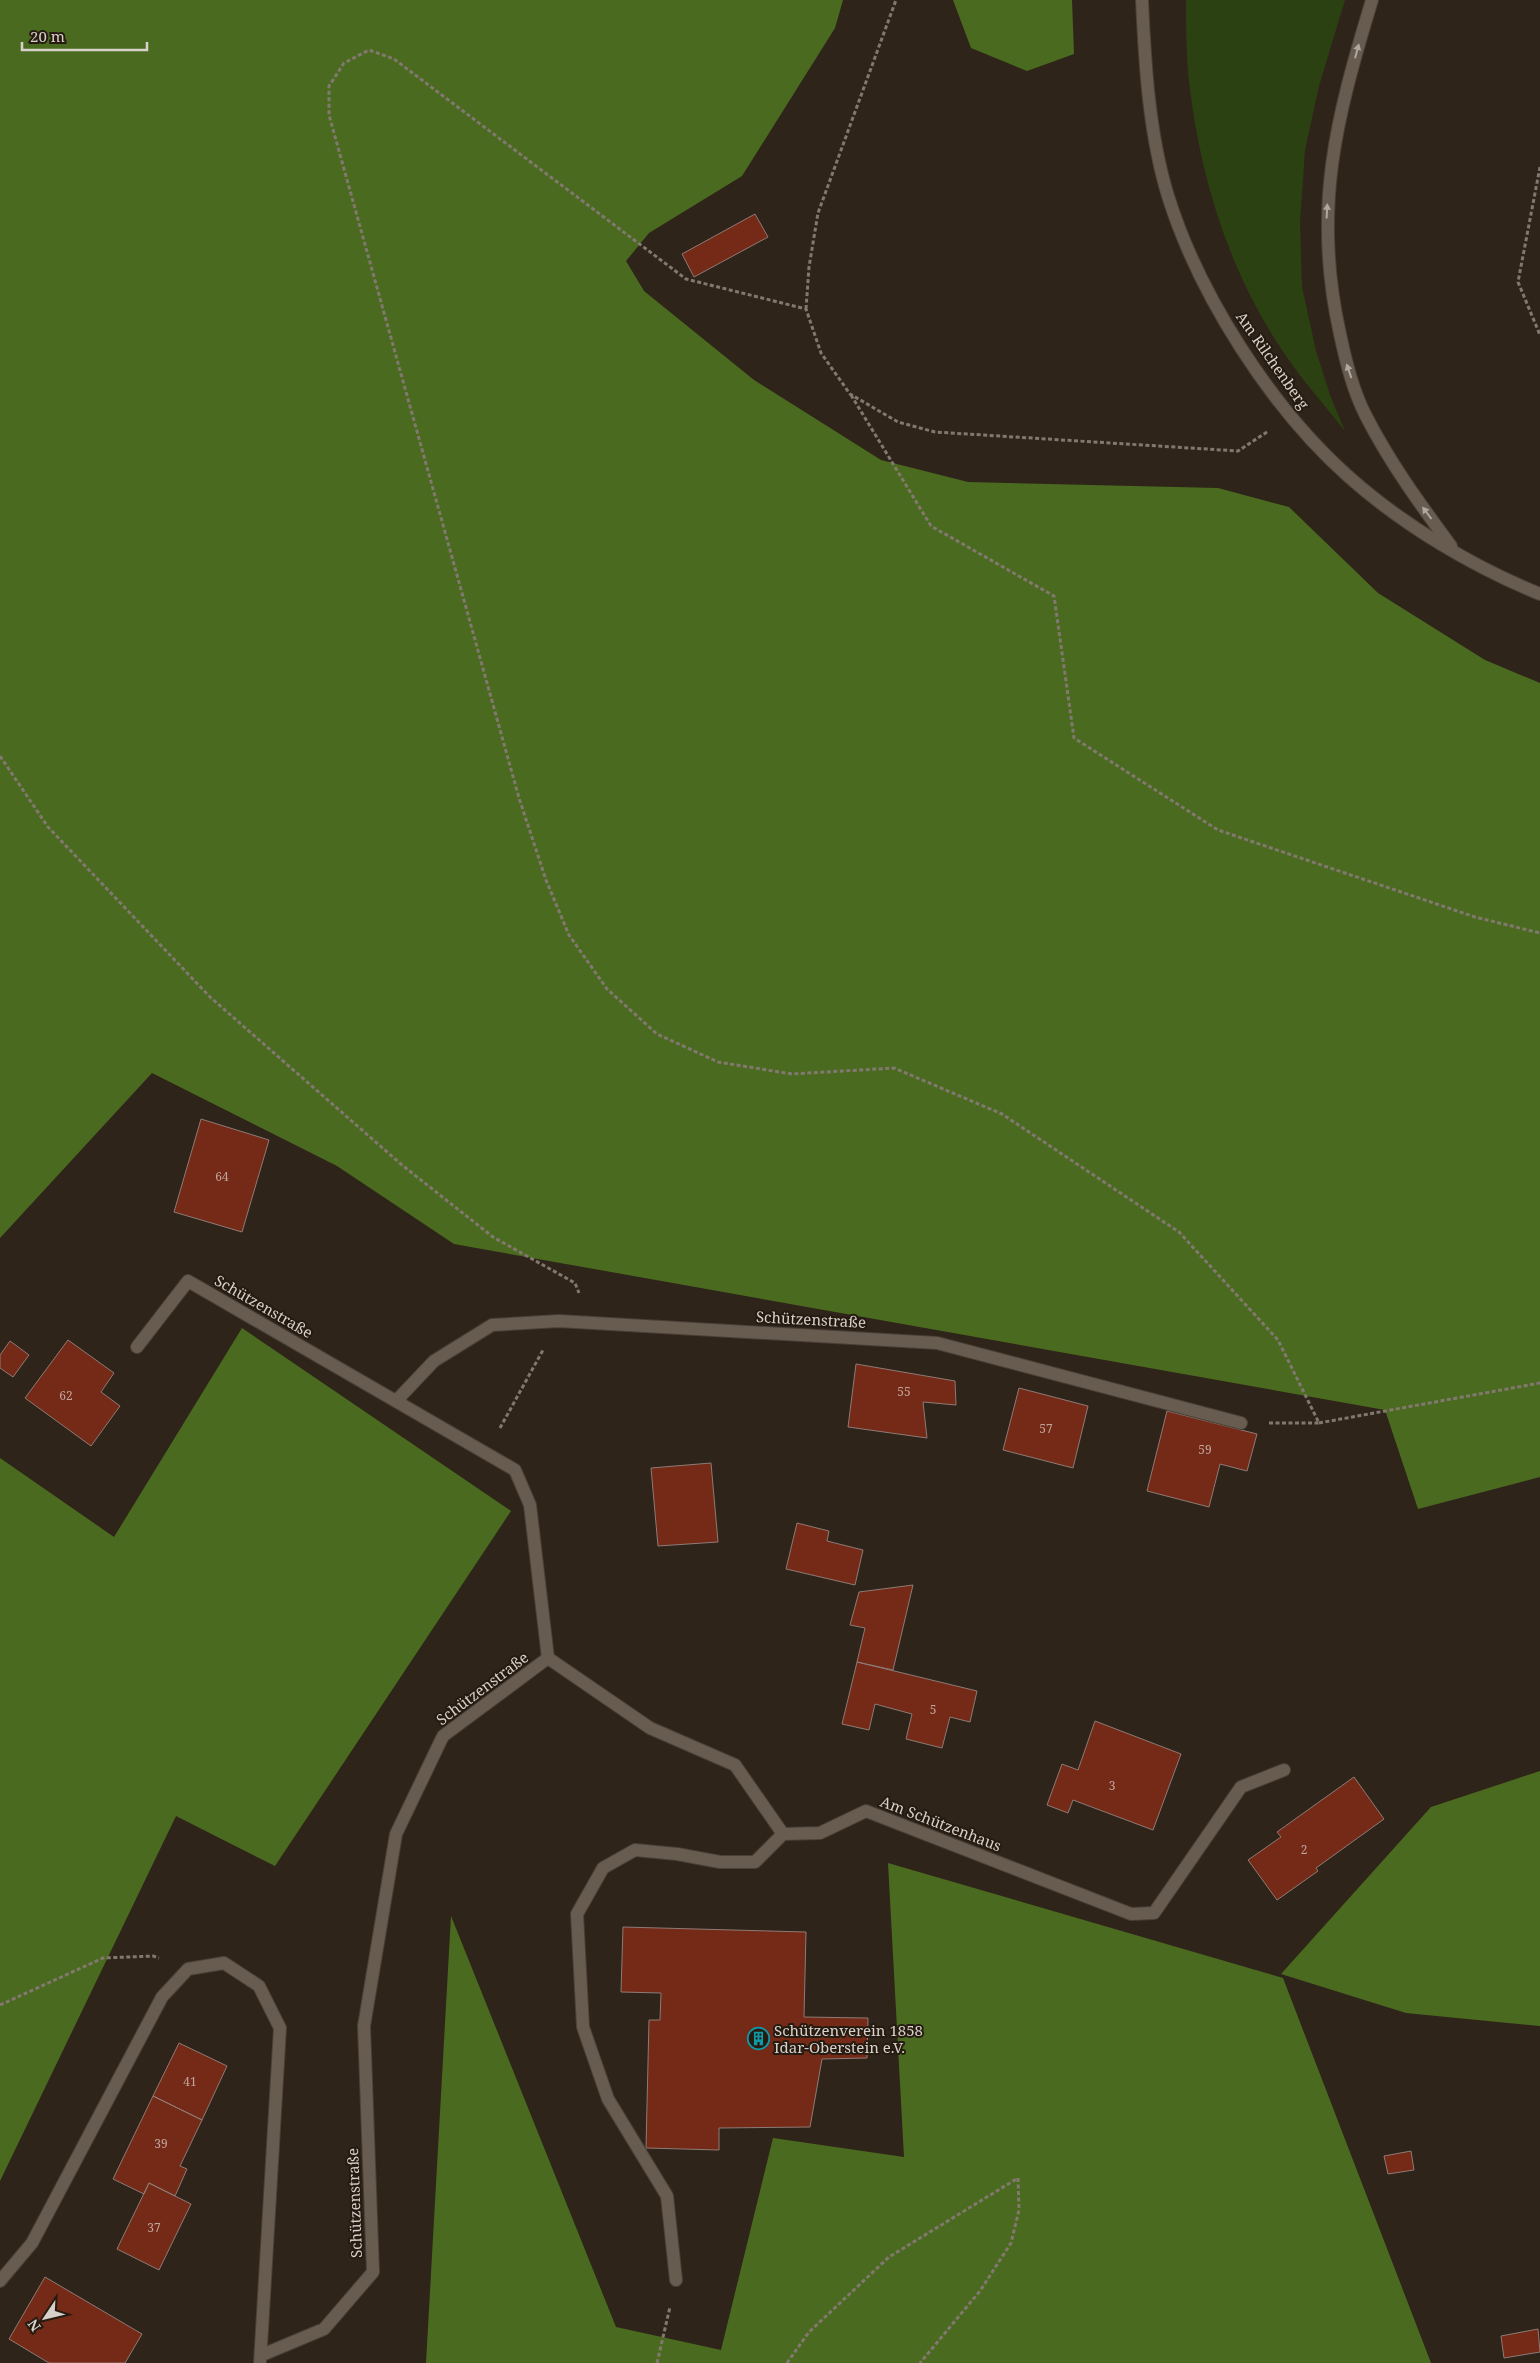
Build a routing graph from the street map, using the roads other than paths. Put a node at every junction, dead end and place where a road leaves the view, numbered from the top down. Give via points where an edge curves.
1 (1142, 0) edge
2 (1372, 0) edge
3 (1456, 552) junction
4 (1540, 594) edge
5 (137, 1346) dead end
6 (397, 1400) junction
7 (1241, 1423) road end
8 (548, 1658) junction
9 (1284, 1770) dead end
10 (783, 1834) junction
11 (676, 2280) road end
12 (0, 2281) edge
13 (261, 2359) edge

1 - 3 street, Am Rilchenberg via 1144,50 1155,142 1168,196 1192,260 1231,333 1292,415 1348,476 1404,521
3 -> 2 street via 1409,489 1366,415 1347,365 1328,273 1330,170 1338,119
3 - 4 street, Am Rilchenberg
5 - 6 street, Schützenstraße via 188,1281
6 - 7 street, Schützenstraße via 434,1361 492,1325 559,1321 937,1343
6 - 8 street, Schützenstraße via 515,1470 530,1505
8 - 10 street via 650,1728 734,1765
8 - 13 street, Schützenstraße via 443,1736 396,1834 364,2026 373,2272 324,2329
9 - 10 street, Am Schützenhaus via 1241,1787 1154,1913 1131,1914 866,1811 820,1833
10 - 11 street via 755,1862 720,1862 635,1850 603,1868 577,1914 582,2027 608,2099 667,2196
12 - 13 street, Schützenstraße via 32,2243 162,1997 188,1969 224,1963 259,1986 280,2028

